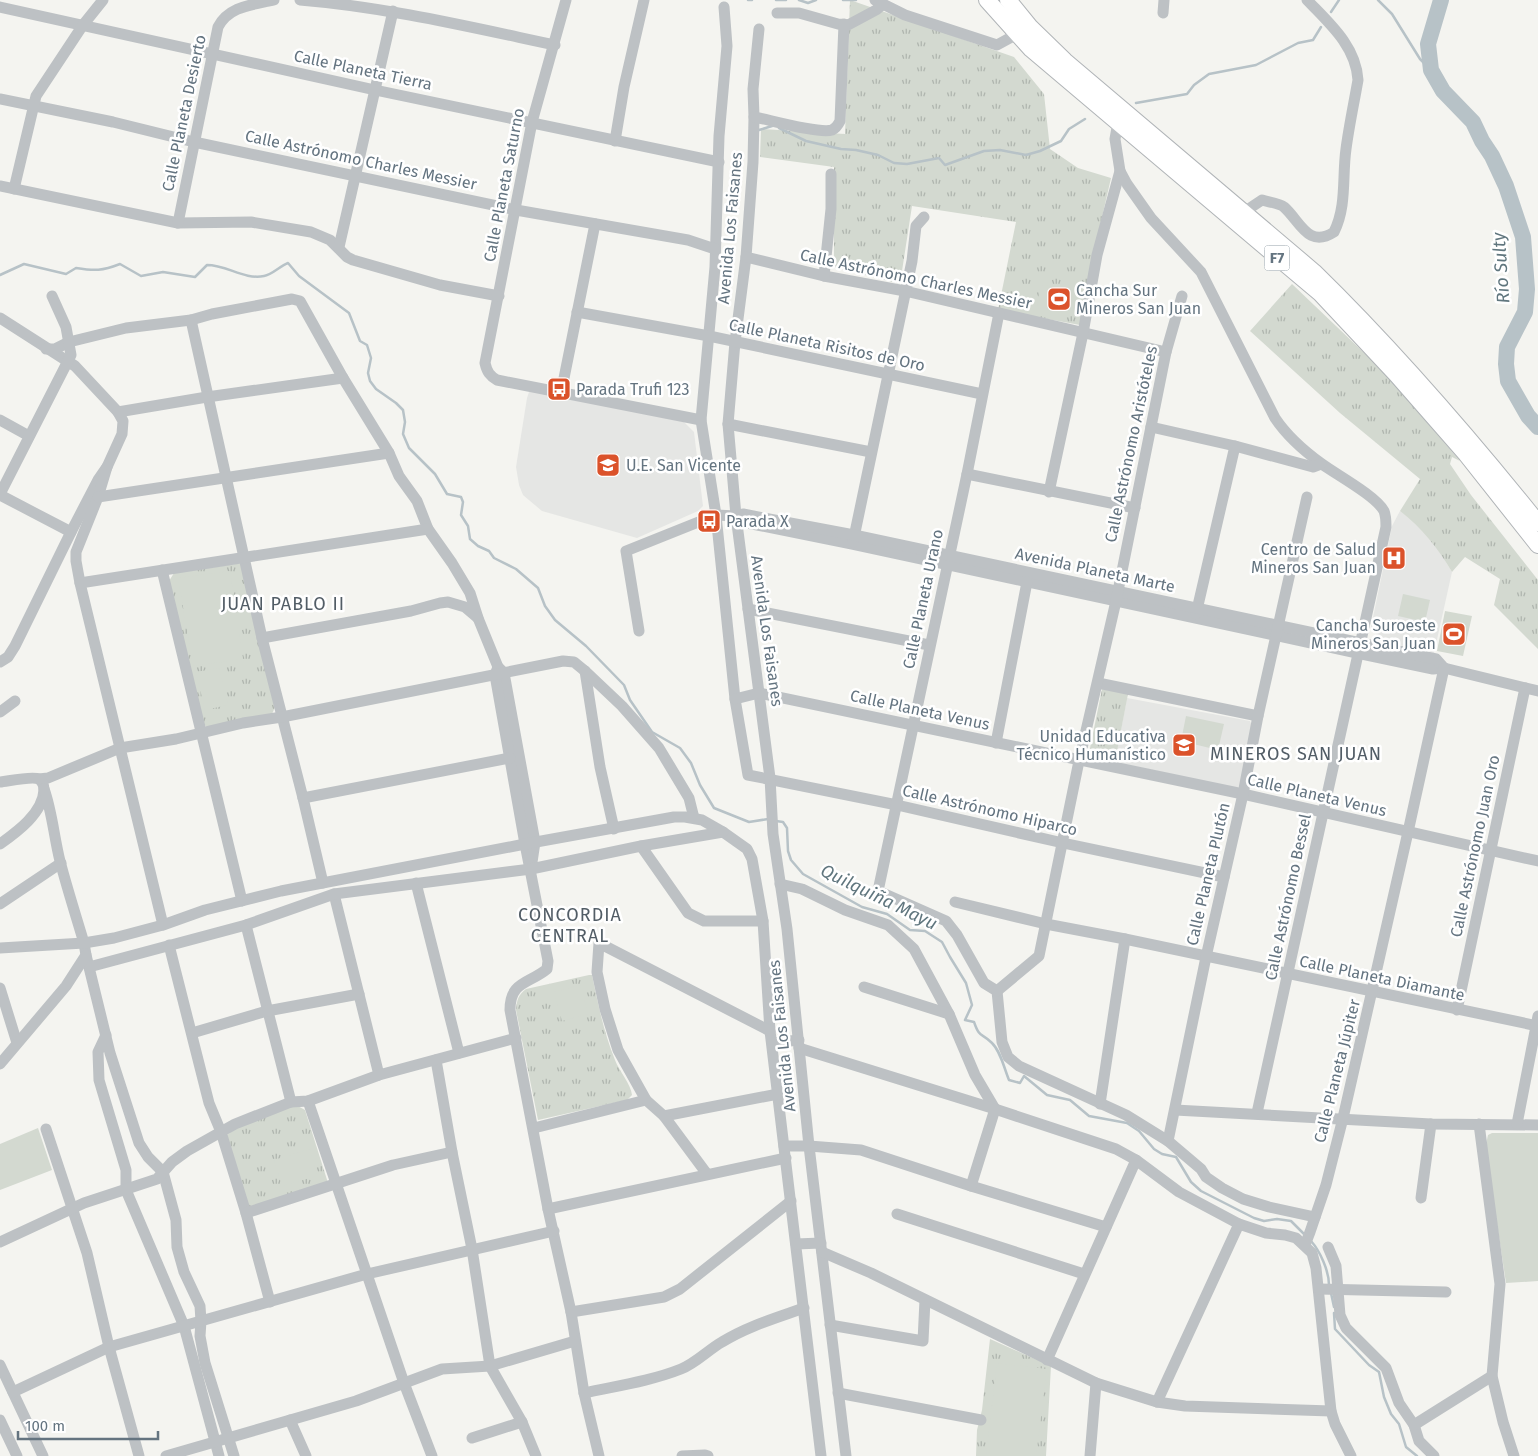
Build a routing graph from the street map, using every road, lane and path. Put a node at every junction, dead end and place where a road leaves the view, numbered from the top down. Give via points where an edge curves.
1 (103, 0) edge
2 (274, 0) edge
3 (300, 0) edge
4 (566, 0) edge
5 (644, 0) edge
6 (987, 0) edge
7 (1008, 0) edge
8 (1164, 0) edge
9 (1307, 0) edge
10 (879, 2) edge
11 (0, 7) edge
12 (724, 7) dead end
13 (393, 11) junction
14 (777, 13) dead end
15 (1163, 13) dead end
16 (844, 24) junction
17 (83, 25) junction
18 (759, 29) dead end
19 (1017, 34) junction
20 (554, 44) junction
21 (212, 53) junction
22 (375, 90) junction
23 (0, 99) edge
24 (33, 106) junction
25 (754, 117) junction
26 (532, 122) junction
27 (1118, 122) junction
28 (615, 141) junction
29 (194, 142) junction
30 (719, 162) junction
31 (1120, 171) junction
32 (831, 174) dead end
33 (355, 175) junction
34 (0, 186) edge
35 (14, 188) junction
36 (516, 210) junction
37 (1244, 212) junction
38 (924, 217) dead end
39 (178, 223) junction
40 (595, 224) junction
41 (339, 247) junction
42 (715, 249) junction
43 (746, 257) junction
44 (824, 276) junction
45 (904, 291) junction
46 (52, 296) dead end
47 (499, 296) junction
48 (1182, 296) dead end
49 (577, 312) junction
50 (999, 313) junction
51 (0, 318) edge
52 (191, 320) junction
53 (1083, 333) junction
54 (709, 336) junction
55 (70, 342) junction
56 (734, 342) junction
57 (46, 348) junction
58 (1166, 352) junction
59 (67, 361) junction
60 (887, 374) junction
61 (344, 378) junction
62 (561, 393) junction
63 (982, 394) junction
64 (207, 397) junction
65 (118, 412) junction
66 (0, 420) edge
67 (701, 420) junction
68 (728, 424) junction
69 (1151, 427) junction
70 (29, 436) junction
71 (1235, 446) junction
72 (871, 452) junction
73 (389, 453) junction
74 (1321, 464) junction
75 (107, 467) junction
76 (967, 474) junction
77 (226, 478) junction
78 (1049, 492) junction
79 (0, 495) edge
80 (98, 497) junction
81 (1307, 497) dead end
82 (1135, 508) junction
83 (716, 515) junction
84 (736, 516) junction
85 (1538, 523) edge
86 (428, 529) junction
87 (71, 532) junction
88 (853, 539) junction
89 (1538, 545) edge
90 (245, 558) junction
91 (948, 560) junction
92 (162, 570) junction
93 (1027, 582) junction
94 (80, 583) junction
95 (1116, 596) junction
96 (748, 609) junction
97 (1196, 614) junction
98 (478, 618) junction
99 (1278, 630) junction
100 (639, 631) dead end
101 (262, 638) junction
102 (929, 645) junction
103 (1358, 648) junction
104 (0, 662) edge
105 (1444, 668) junction
106 (585, 671) junction
107 (499, 672) junction
108 (1098, 683) junction
109 (1525, 688) junction
110 (1538, 691) edge
111 (759, 693) junction
112 (736, 699) junction
113 (15, 701) dead end
114 (0, 712) edge
115 (1258, 716) junction
116 (282, 717) junction
117 (913, 725) junction
118 (202, 732) junction
119 (996, 743) junction
120 (120, 748) junction
121 (510, 758) junction
122 (1080, 761) junction
123 (748, 775) joint
124 (770, 778) junction
125 (0, 782) edge
126 (41, 784) junction
127 (1243, 794) junction
128 (303, 798) junction
129 (897, 805) junction
130 (1322, 813) junction
131 (694, 818) junction
132 (614, 829) junction
133 (723, 832) junction
134 (1408, 832) junction
135 (530, 843) junction
136 (1063, 843) junction
137 (0, 844) edge
138 (641, 846) junction
139 (1491, 850) junction
140 (1538, 861) edge
141 (61, 863) junction
142 (531, 869) junction
143 (1224, 877) junction
144 (323, 883) junction
145 (416, 883) junction
146 (780, 884) junction
147 (334, 894) junction
148 (242, 901) junction
149 (955, 902) dead end
150 (0, 904) edge
151 (763, 921) junction
152 (1046, 924) junction
153 (163, 925) junction
154 (246, 925) junction
155 (1125, 939) junction
156 (84, 943) junction
157 (169, 945) junction
158 (0, 948) edge
159 (86, 955) junction
160 (1206, 957) junction
161 (89, 967) junction
162 (1288, 975) junction
163 (864, 987) dead end
164 (0, 988) edge
165 (997, 991) junction
166 (1372, 992) junction
167 (360, 994) junction
168 (1457, 1010) junction
169 (267, 1012) junction
170 (949, 1014) junction
171 (1537, 1023) edge
172 (192, 1033) junction
173 (106, 1035) junction
174 (771, 1037) junction
175 (516, 1038) junction
176 (17, 1043) junction
177 (799, 1044) junction
178 (460, 1053) junction
179 (436, 1060) junction
180 (0, 1064) edge
181 (379, 1075) junction
182 (778, 1094) junction
183 (646, 1100) junction
184 (308, 1101) junction
185 (291, 1102) junction
186 (1100, 1104) junction
187 (995, 1109) junction
188 (1175, 1110) junction
189 (1256, 1114) junction
190 (664, 1116) junction
191 (1343, 1118) junction
192 (1431, 1124) junction
193 (1479, 1124) junction
194 (1517, 1124) junction
195 (1538, 1125) edge
196 (534, 1128) junction
197 (46, 1129) dead end
198 (221, 1132) junction
199 (1168, 1141) junction
200 (809, 1146) junction
201 (452, 1152) junction
202 (785, 1152) junction
203 (1136, 1160) junction
204 (163, 1172) junction
205 (707, 1174) junction
206 (336, 1184) junction
207 (971, 1186) junction
208 (126, 1190) junction
209 (1421, 1198) dead end
210 (791, 1201) junction
211 (71, 1209) junction
212 (548, 1209) junction
213 (246, 1213) junction
214 (897, 1214) dead end
215 (1315, 1217) junction
216 (1239, 1224) junction
217 (1106, 1227) junction
218 (554, 1231) junction
219 (0, 1242) edge
220 (796, 1244) junction
221 (1305, 1245) junction
222 (822, 1247) junction
223 (1328, 1247) dead end
224 (472, 1249) junction
225 (367, 1274) junction
226 (1084, 1274) junction
227 (1319, 1288) junction
228 (1338, 1288) junction
229 (1446, 1292) dead end
230 (926, 1300) junction
231 (270, 1302) junction
232 (804, 1308) junction
233 (571, 1312) junction
234 (201, 1321) junction
235 (830, 1325) junction
236 (184, 1326) junction
237 (575, 1341) junction
238 (109, 1347) junction
239 (1047, 1360) junction
240 (0, 1365) edge
241 (490, 1366) junction
242 (1492, 1376) junction
243 (404, 1383) junction
244 (1096, 1383) junction
245 (13, 1392) junction
246 (584, 1393) junction
247 (838, 1393) junction
248 (1157, 1402) junction
249 (1331, 1412) junction
250 (0, 1420) edge
251 (290, 1420) junction
252 (981, 1420) dead end
253 (522, 1422) junction
254 (1414, 1425) junction
255 (228, 1438) junction
256 (472, 1438) dead end
257 (215, 1442) junction
258 (17, 1456) edge
259 (43, 1456) edge
260 (139, 1456) edge
261 (166, 1456) edge
262 (220, 1456) edge
263 (234, 1456) edge
264 (306, 1456) edge
265 (432, 1456) edge
266 (536, 1456) edge
267 (599, 1456) edge
268 (682, 1456) edge
269 (708, 1456) edge
270 (821, 1456) edge
271 (846, 1456) edge
272 (1090, 1456) edge
273 (1351, 1456) edge
274 (1434, 1456) edge
275 (1514, 1456) edge

1 - 17 street
2 - 21 street, Calle Planeta Desierto via 229,12 218,27
3 - 13 street
4 - 20 street, Calle Planeta Saturno
5 - 28 street
6 - 19 highway, F7
7 - 37 highway, F7 via 1065,61
8 - 15 street
9 - 37 street via 1333,26 1358,70 1346,150 1344,200 1338,224 1334,232 1321,238 1305,232 1283,206 1262,200
10 - 16 street via 865,16
10 - 19 street via 905,15 997,45
11 - 17 street, Calle Planeta Tierra
12 - 30 street, Avenida Los Faisanes via 727,46
13 - 20 street
13 - 22 street
14 - 16 street via 799,13
16 - 25 street via 838,124 834,129 818,130
17 - 21 street, Calle Planeta Tierra
17 - 24 street via 42,84
18 - 25 street, Avenida Los Faisanes via 753,89
19 - 27 highway, F7
20 - 26 street, Calle Planeta Saturno
21 - 22 street, Calle Planeta Tierra
21 - 29 street, Calle Planeta Desierto
22 - 26 street, Calle Planeta Tierra
22 - 33 street
23 - 24 street, Calle Astrónomo Charles Messier
24 - 29 street, Calle Astrónomo Charles Messier
24 - 35 street
25 - 43 street, Avenida Los Faisanes
26 - 28 street, Calle Planeta Tierra
26 - 36 street, Calle Planeta Saturno
27 - 31 street via 1115,138
27 - 89 highway, F7 via 1321,294 1466,454
28 - 30 street, Calle Planeta Tierra
29 - 33 street, Calle Astrónomo Charles Messier
29 - 39 street, Calle Planeta Desierto
30 - 42 street, Avenida Los Faisanes
31 - 53 street via 1097,255
31 - 74 street via 1151,218 1201,272 1284,432
32 - 44 street
33 - 36 street, Calle Astrónomo Charles Messier
33 - 41 street
34 - 35 street
35 - 39 street
36 - 40 street, Calle Astrónomo Charles Messier
36 - 47 street, Calle Planeta Saturno
37 - 85 highway, F7 via 1314,272 1370,328
38 - 45 street via 916,226
39 - 41 street via 269,224 311,232
40 - 42 street, Calle Astrónomo Charles Messier via 688,240
40 - 49 street
41 - 47 street via 353,260 440,285
42 - 54 street, Avenida Los Faisanes
43 - 44 street, Calle Astrónomo Charles Messier
43 - 56 street, Avenida Los Faisanes
44 - 45 street, Calle Astrónomo Charles Messier
45 - 50 street, Calle Astrónomo Charles Messier
45 - 60 street
46 - 55 street
47 - 62 street, Calle Planeta Saturno via 486,370 497,380
48 - 58 street, Calle Astrónomo Aristóteles
49 - 54 street, Calle Planeta Risitos de Oro
49 - 62 street
50 - 53 street, Calle Astrónomo Charles Messier
50 - 63 street, Calle Planeta Urano
51 - 57 street
52 - 55 street via 126,328
52 - 61 street via 292,299 300,302
52 - 64 street
53 - 58 street, Calle Astrónomo Charles Messier
53 - 78 street
54 - 56 street, Calle Planeta Risitos de Oro
54 - 67 street, Avenida Los Faisanes
55 - 57 street via 55,349
55 - 59 street via 71,355
56 - 60 street, Calle Planeta Risitos de Oro
56 - 68 street, Avenida Los Faisanes
57 - 59 street
58 - 69 street, Calle Astrónomo Aristóteles
59 - 65 street via 83,373
59 - 70 street
60 - 63 street, Calle Planeta Risitos de Oro
60 - 72 street
61 - 64 street
61 - 73 street
62 - 67 street
63 - 76 street, Calle Planeta Urano
64 - 65 street
64 - 77 street
65 - 75 street via 123,420 122,434
66 - 70 street
67 - 83 street, Avenida Los Faisanes
68 - 72 street
68 - 84 street, Avenida Los Faisanes
69 - 71 street
69 - 82 street, Calle Astrónomo Aristóteles
70 - 79 street
71 - 74 street via 1314,467
71 - 97 street
72 - 88 street
73 - 77 street
73 - 86 street via 417,501
74 - 103 street, Calle Astrónomo Bessel via 1376,502 1384,512 1386,527
75 - 80 street
75 - 87 street
76 - 78 street
76 - 91 street, Calle Planeta Urano
77 - 80 street
77 - 90 street
78 - 82 street
79 - 87 street
80 - 94 street via 76,552
81 - 99 street, Calle Planeta Plutón
82 - 95 street, Calle Astrónomo Aristóteles
83 - 84 street, Avenida Planeta Marte
83 - 100 street, Avenida Planeta Marte via 626,551
83 - 112 street, Avenida Los Faisanes
84 - 88 street, Avenida Planeta Marte via 742,522
84 - 96 street, Avenida Los Faisanes
86 - 90 street
86 - 98 street via 470,593
87 - 104 street via 15,646
88 - 91 street, Avenida Planeta Marte
90 - 92 street
90 - 101 street
91 - 93 street, Avenida Planeta Marte
91 - 95 street, Avenida Planeta Marte
91 - 102 street, Calle Planeta Urano
92 - 94 street
92 - 118 street
93 - 95 street, Avenida Planeta Marte
93 - 119 street
94 - 120 street
95 - 97 street, Avenida Planeta Marte
95 - 108 street, Calle Astrónomo Aristóteles
96 - 102 street
96 - 111 street, Avenida Los Faisanes
97 - 99 street, Avenida Planeta Marte
98 - 101 street via 465,607 448,602
98 - 107 street
99 - 103 street, Avenida Planeta Marte
99 - 115 street, Calle Planeta Plutón
101 - 116 street
102 - 117 street, Calle Planeta Urano
103 - 105 street, Avenida Planeta Marte via 1433,669
103 - 130 street, Calle Astrónomo Bessel
105 - 109 street, Avenida Planeta Marte
105 - 134 street, Calle Planeta Júpiter
106 - 107 street via 574,662 564,661
106 - 131 street via 659,748 689,798
106 - 132 street
107 - 116 street
107 - 121 street
107 - 135 street
108 - 115 street
108 - 122 street, Calle Astrónomo Aristóteles
109 - 110 street, Avenida Planeta Marte
109 - 139 street, Calle Astrónomo Juan Oro
111 - 112 street, Calle Planeta Venus
111 - 117 street, Calle Planeta Venus
111 - 124 street, Avenida Los Faisanes
112 - 123 street, Avenida Los Faisanes
113 - 114 street
115 - 127 street, Calle Planeta Plutón
116 - 118 street
116 - 128 street
117 - 119 street, Calle Planeta Venus
117 - 129 street, Calle Planeta Urano
118 - 120 street
118 - 148 street
119 - 122 street, Calle Planeta Venus
120 - 126 street via 48,778
120 - 153 street
121 - 128 street
121 - 135 street
122 - 127 street, Calle Planeta Venus
122 - 136 street, Calle Astrónomo Aristóteles
123 - 124 street, Calle Astrónomo Hiparco
124 - 129 street, Calle Astrónomo Hiparco
124 - 146 street, Avenida Los Faisanes via 772,834
125 - 126 street via 33,778
126 - 137 street via 40,804 13,835
126 - 141 street via 48,801
127 - 130 street, Calle Planeta Venus
127 - 143 street, Calle Planeta Plutón
128 - 144 street
129 - 136 street, Calle Astrónomo Hiparco
129 - 165 street, Calle Planeta Urano via 878,891 946,921 984,983
130 - 134 street, Calle Planeta Venus
130 - 162 street, Calle Astrónomo Bessel
131 - 132 street via 674,818
131 - 133 street
132 - 135 street
133 - 138 street
133 - 151 street, Avenida Los Faisanes via 747,849 752,859
134 - 139 street, Calle Planeta Venus
134 - 166 street, Calle Planeta Júpiter
135 - 142 street
135 - 144 street
136 - 143 street, Calle Astrónomo Hiparco
136 - 152 street, Calle Astrónomo Aristóteles
138 - 142 street
138 - 151 street via 688,913 695,918
139 - 140 street, Calle Planeta Venus
139 - 168 street, Calle Astrónomo Juan Oro
141 - 150 street
141 - 156 street
142 - 145 street
142 - 175 street via 548,961 547,969 516,987 510,998
143 - 160 street, Calle Planeta Plutón
144 - 148 street
145 - 147 street
145 - 178 street
146 - 170 street via 802,889 845,910 888,925 914,949
146 - 177 street, Avenida Los Faisanes
147 - 154 street
147 - 167 street
148 - 153 street
149 - 152 street, Calle Planeta Diamante
151 - 174 street, Avenida Los Faisanes
152 - 155 street, Calle Planeta Diamante
152 - 165 street, Calle Astrónomo Aristóteles via 1039,956
153 - 156 street
154 - 157 street
154 - 169 street
155 - 160 street, Calle Planeta Diamante
155 - 186 street
156 - 158 street
156 - 159 street
157 - 161 street
157 - 172 street
159 - 161 street
159 - 176 street via 48,1009
160 - 162 street, Calle Planeta Diamante
160 - 188 street, Calle Planeta Plutón
161 - 173 street
162 - 166 street, Calle Planeta Diamante
162 - 189 street, Calle Astrónomo Bessel
163 - 170 street
164 - 176 street
165 - 186 street via 1002,1042 1008,1057 1019,1066
166 - 168 street, Calle Planeta Diamante
166 - 191 street, Calle Planeta Júpiter
167 - 169 street
167 - 181 street
168 - 171 street, Calle Planeta Diamante
169 - 172 street
169 - 185 street
170 - 187 street via 975,1075
171 - 194 street
172 - 198 street via 209,1103
173 - 204 street via 139,1143
173 - 208 street via 98,1052 99,1080 126,1170
174 - 177 street
174 - 182 street, Avenida Los Faisanes
174 - 183 street via 599,943 597,972 605,1009 618,1050
175 - 178 street
175 - 196 street
176 - 180 street
177 - 187 street
177 - 200 street, Avenida Los Faisanes
178 - 179 street
179 - 181 street
179 - 201 street
181 - 184 street
182 - 190 street
182 - 202 street, Avenida Los Faisanes
183 - 190 street
183 - 196 street
184 - 185 street
184 - 206 street
185 - 198 street
186 - 199 street via 1126,1115
187 - 203 street via 1116,1149
187 - 207 street
188 - 189 street
188 - 199 street, Calle Planeta Plutón
189 - 191 street
190 - 205 street
191 - 192 street
191 - 215 street, Calle Planeta Júpiter
192 - 193 street
192 - 209 street
193 - 194 street
193 - 242 street via 1500,1284
194 - 195 street
196 - 212 street
197 - 211 street
198 - 204 street via 187,1151
198 - 213 street
199 - 215 street via 1222,1188 1269,1207
200 - 202 street
200 - 207 street via 862,1150
200 - 222 street, Avenida Los Faisanes
201 - 206 street via 393,1165
201 - 224 street
202 - 205 street
202 - 210 street, Avenida Los Faisanes
203 - 216 street via 1180,1192
203 - 217 street
204 - 208 street via 156,1179
204 - 234 street via 176,1220 177,1247 184,1272 200,1306
205 - 212 street
206 - 213 street
206 - 225 street
207 - 217 street
208 - 211 street
208 - 236 street
210 - 220 street, Avenida Los Faisanes
210 - 233 street via 680,1289 664,1297
211 - 219 street
211 - 238 street via 87,1253
212 - 218 street
213 - 231 street
214 - 226 street
215 - 221 street, Calle Planeta Júpiter
216 - 221 street via 1296,1238
216 - 248 street
217 - 226 street
218 - 224 street
218 - 233 street
220 - 222 street
220 - 232 street, Avenida Los Faisanes
221 - 227 street via 1312,1253
222 - 230 street
222 - 235 street
223 - 228 street via 1336,1266
224 - 225 street
224 - 241 street
225 - 231 street
225 - 243 street
226 - 239 street
227 - 228 street
227 - 249 street
228 - 229 street
228 - 254 street via 1340,1315 1346,1328 1386,1368 1399,1403
230 - 235 street via 923,1341
230 - 239 street
231 - 234 street
232 - 246 street via 758,1323 721,1342 682,1369
232 - 270 street, Avenida Los Faisanes
233 - 237 street
234 - 236 street
234 - 255 street via 205,1363
235 - 247 street
236 - 238 street
236 - 257 street
237 - 241 street
237 - 246 street
238 - 245 street
238 - 260 street
239 - 244 street
240 - 245 street
241 - 243 street via 442,1369
241 - 253 street
242 - 254 street
242 - 275 street
243 - 251 street via 356,1402
243 - 265 street
244 - 248 street
244 - 272 street
245 - 259 street
246 - 267 street
247 - 252 street
247 - 271 street
248 - 249 street
249 - 273 street
250 - 258 street
251 - 255 street
251 - 264 street
253 - 256 street
253 - 266 street
254 - 274 street via 1419,1441
255 - 257 street
255 - 263 street
257 - 261 street
257 - 262 street
268 - 269 street

